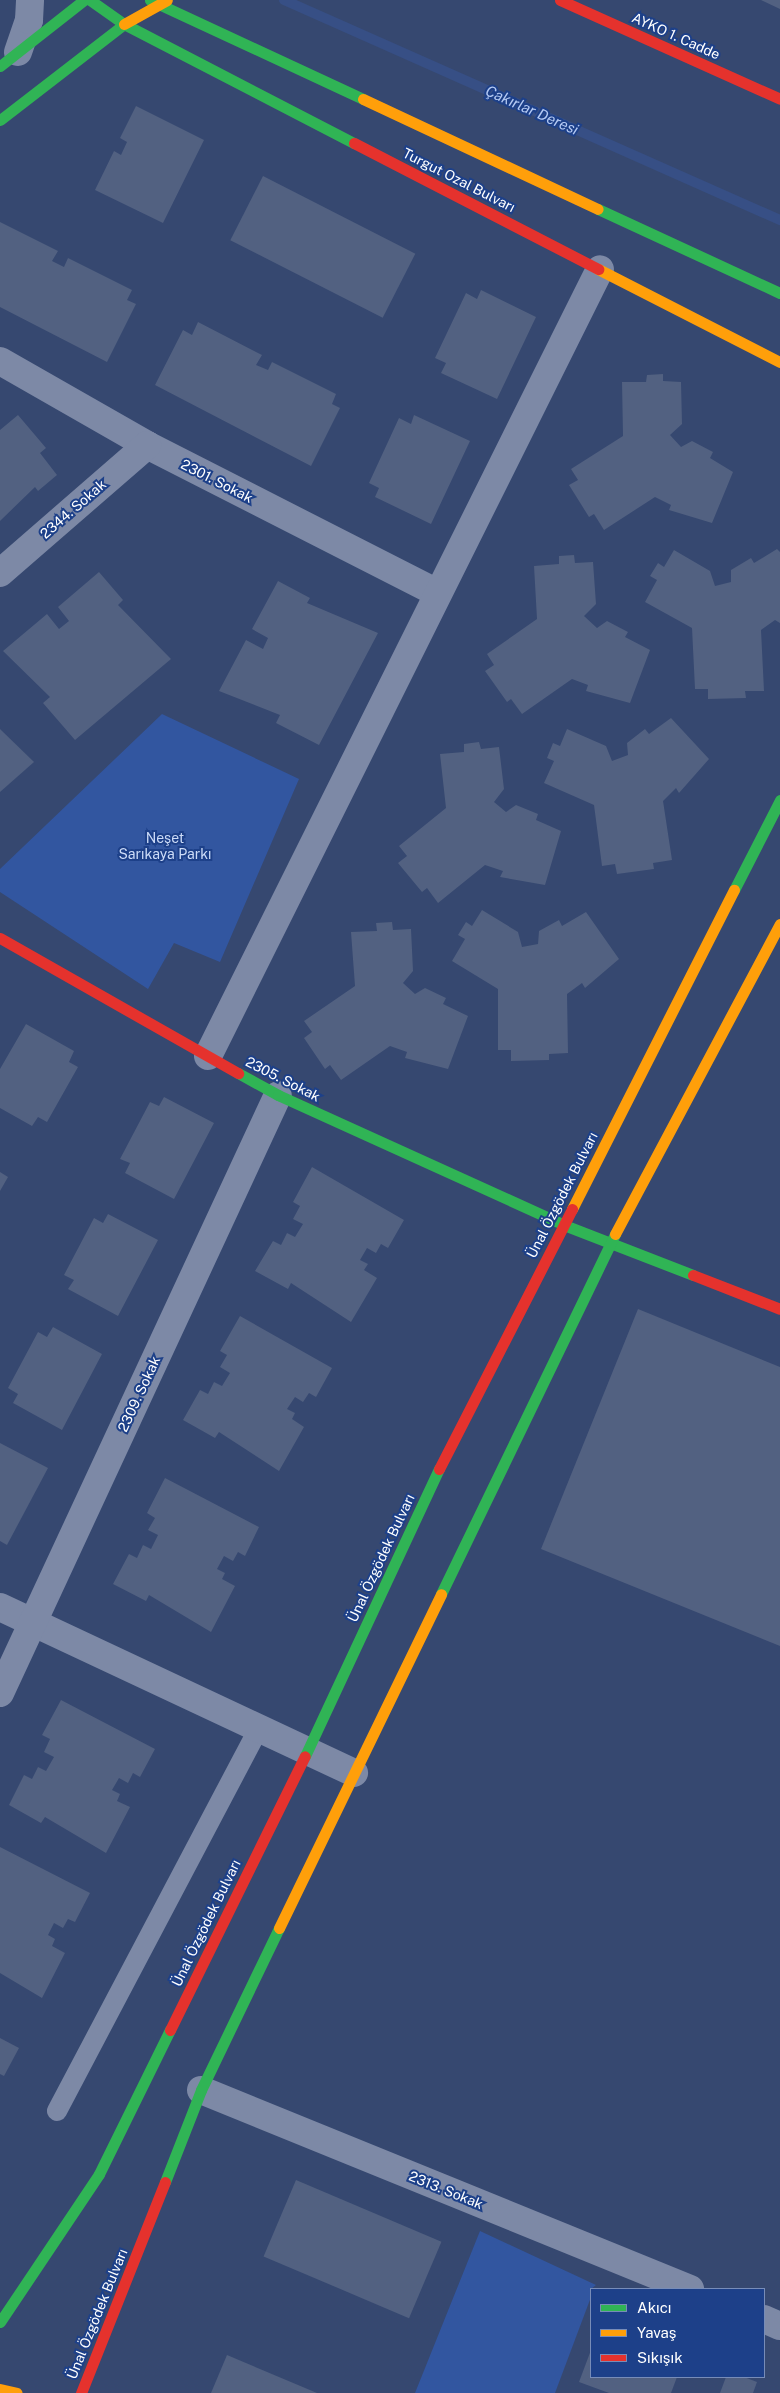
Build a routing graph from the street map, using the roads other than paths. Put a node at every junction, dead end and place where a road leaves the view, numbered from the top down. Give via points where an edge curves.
1 (30, 0) edge
2 (84, 0) edge
3 (90, 0) edge
4 (560, 0) edge
5 (159, 2) edge
6 (124, 24) junction
7 (9, 59) edge
8 (780, 100) edge
9 (0, 120) edge
10 (600, 269) junction
11 (780, 293) edge
12 (0, 361) edge
13 (780, 362) edge
14 (146, 445) junction
15 (0, 573) edge
16 (437, 593) junction
17 (780, 800) edge
18 (780, 924) edge
19 (0, 938) edge
20 (208, 1056) junction
21 (278, 1095) junction
22 (564, 1225) junction
23 (611, 1241) junction
24 (780, 1310) edge
25 (0, 1607) edge
26 (33, 1622) junction
27 (0, 1692) edge
28 (258, 1729) junction
29 (307, 1753) junction
30 (354, 1773) junction
31 (201, 2090) junction
32 (57, 2112) dead end
33 (688, 2288) edge
34 (765, 2319) edge
35 (0, 2322) edge
36 (780, 2326) edge
37 (0, 2389) edge
38 (17, 2393) edge
39 (82, 2393) edge

1 - 7 street via 29,20
2 - 7 main road
3 - 6 main road, Turgut Ozal Bulvarı
4 - 8 main road, AYKO 1. Cadde
5 - 6 main road
5 - 11 main road
6 - 9 main road
6 - 10 main road, Turgut Ozal Bulvarı
10 - 13 main road, Turgut Ozal Bulvarı
10 - 16 street
12 - 14 street, 2301. Sokak
14 - 15 street, 2344. Sokak
14 - 16 street, 2301. Sokak
16 - 20 street
17 - 22 main road, Ünal Özgödek Bulvarı
18 - 23 main road, Ünal Özgödek Bulvarı
19 - 20 main road, 2305. Sokak
20 - 21 main road, 2305. Sokak
21 - 22 main road, 2305. Sokak
21 - 26 street, 2309. Sokak
22 - 23 main road, 2305. Sokak
22 - 29 main road, Ünal Özgödek Bulvarı via 430,1488
23 - 24 main road, 2305. Sokak
23 - 30 main road, Ünal Özgödek Bulvarı
25 - 26 street
26 - 27 street, 2309. Sokak
26 - 28 street
28 - 29 street
28 - 32 lane
29 - 30 street
29 - 35 main road, Ünal Özgödek Bulvarı via 99,2174
30 - 31 main road, Ünal Özgödek Bulvarı
31 - 33 street, 2313. Sokak
31 - 39 main road, Ünal Özgödek Bulvarı
34 - 36 street
37 - 38 main road

